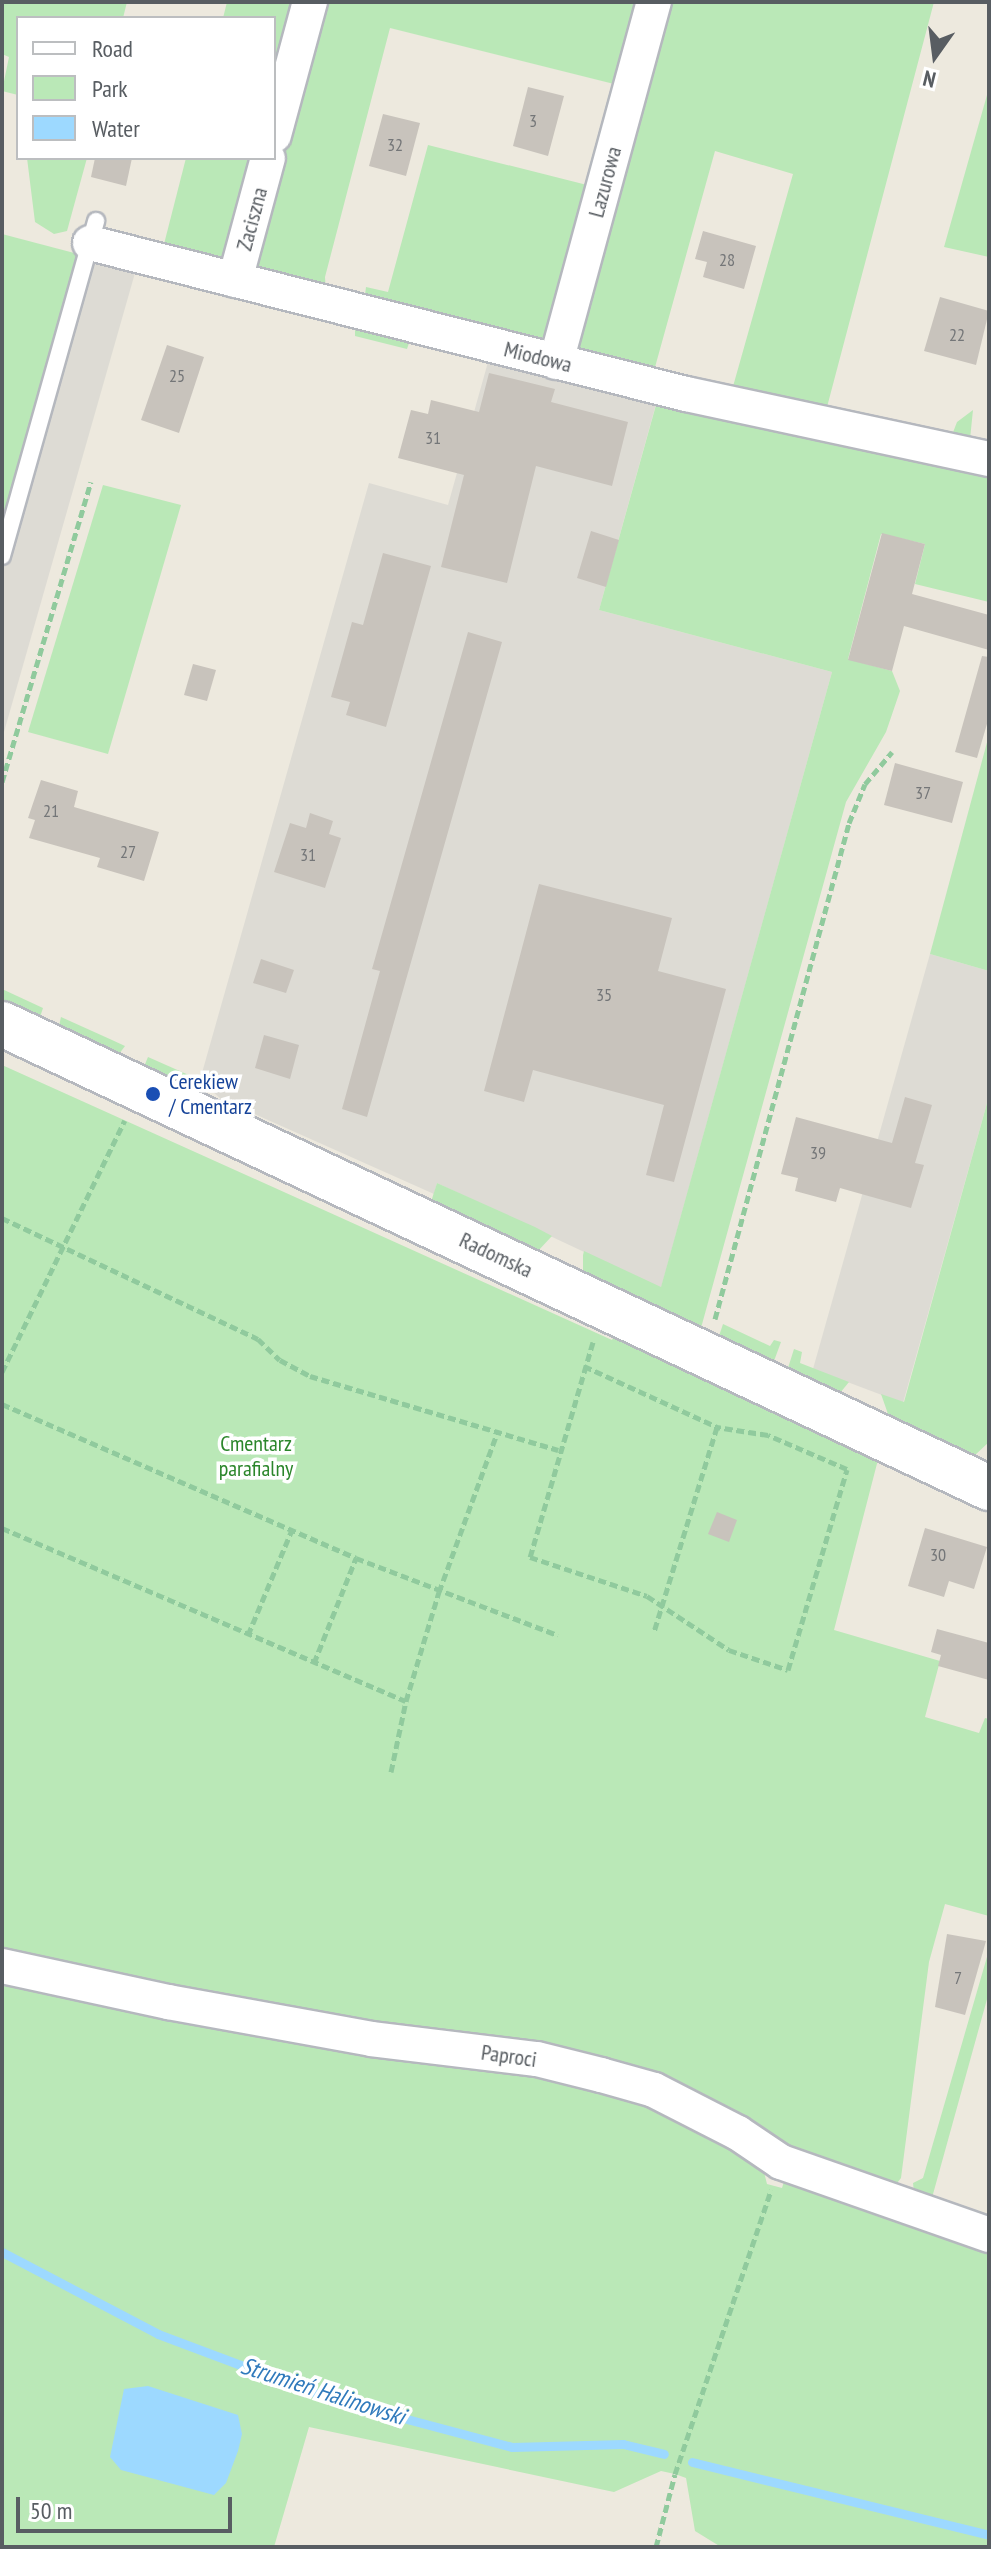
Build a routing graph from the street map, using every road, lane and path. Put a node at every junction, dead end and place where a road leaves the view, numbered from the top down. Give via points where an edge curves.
1 (310, 2) edge
2 (654, 2) edge
3 (276, 128) edge
4 (267, 160) edge
5 (93, 232) joint
6 (235, 280) junction
7 (556, 362) junction
8 (989, 459) edge
9 (91, 482) dead end
10 (2, 556) edge
11 (892, 752) dead end
12 (2, 782) edge
13 (2, 1024) edge
14 (125, 1119) dead end
15 (2, 1218) edge
16 (62, 1248) junction
17 (604, 1306) junction
18 (703, 1352) junction
19 (584, 1366) junction
20 (2, 1372) edge
21 (2, 1404) edge
22 (717, 1427) junction
23 (498, 1431) junction
24 (558, 1450) junction
25 (989, 1488) edge
26 (2, 1528) edge
27 (292, 1530) junction
28 (356, 1558) junction
29 (439, 1592) junction
30 (663, 1605) junction
31 (654, 1632) dead end
32 (248, 1635) junction
33 (558, 1635) dead end
34 (314, 1663) junction
35 (406, 1701) junction
36 (391, 1772) dead end
37 (2, 1966) edge
38 (781, 2162) junction
39 (989, 2235) edge
40 (656, 2547) edge

1 - 3 street
2 - 7 street, Lazurowa
4 - 6 street, Zaciszna
5 - 6 street, Miodowa
5 - 10 lane
6 - 7 street, Miodowa
7 - 8 street, Miodowa
9 - 12 path
11 - 18 path via 865,784 849,823
13 - 17 street, Radomska
14 - 16 path
15 - 16 path
16 - 20 path
16 - 23 path via 258,1339 280,1360 310,1376
17 - 18 street, Radomska
17 - 19 path
18 - 25 street, Radomska
19 - 22 path
19 - 24 path
21 - 27 path
22 - 30 path
22 - 30 path via 768,1435 847,1469 788,1670 729,1650
23 - 24 path
23 - 29 path
24 - 30 path via 530,1557
26 - 32 path
27 - 28 path
27 - 32 path
28 - 29 path
28 - 34 path
29 - 33 path
29 - 35 path
30 - 31 path
32 - 34 path
34 - 35 path
35 - 36 path
37 - 38 street, Paproci via 371,2039 537,2059 601,2075 654,2090 738,2133
38 - 39 street, Paproci
38 - 40 path via 675,2474

